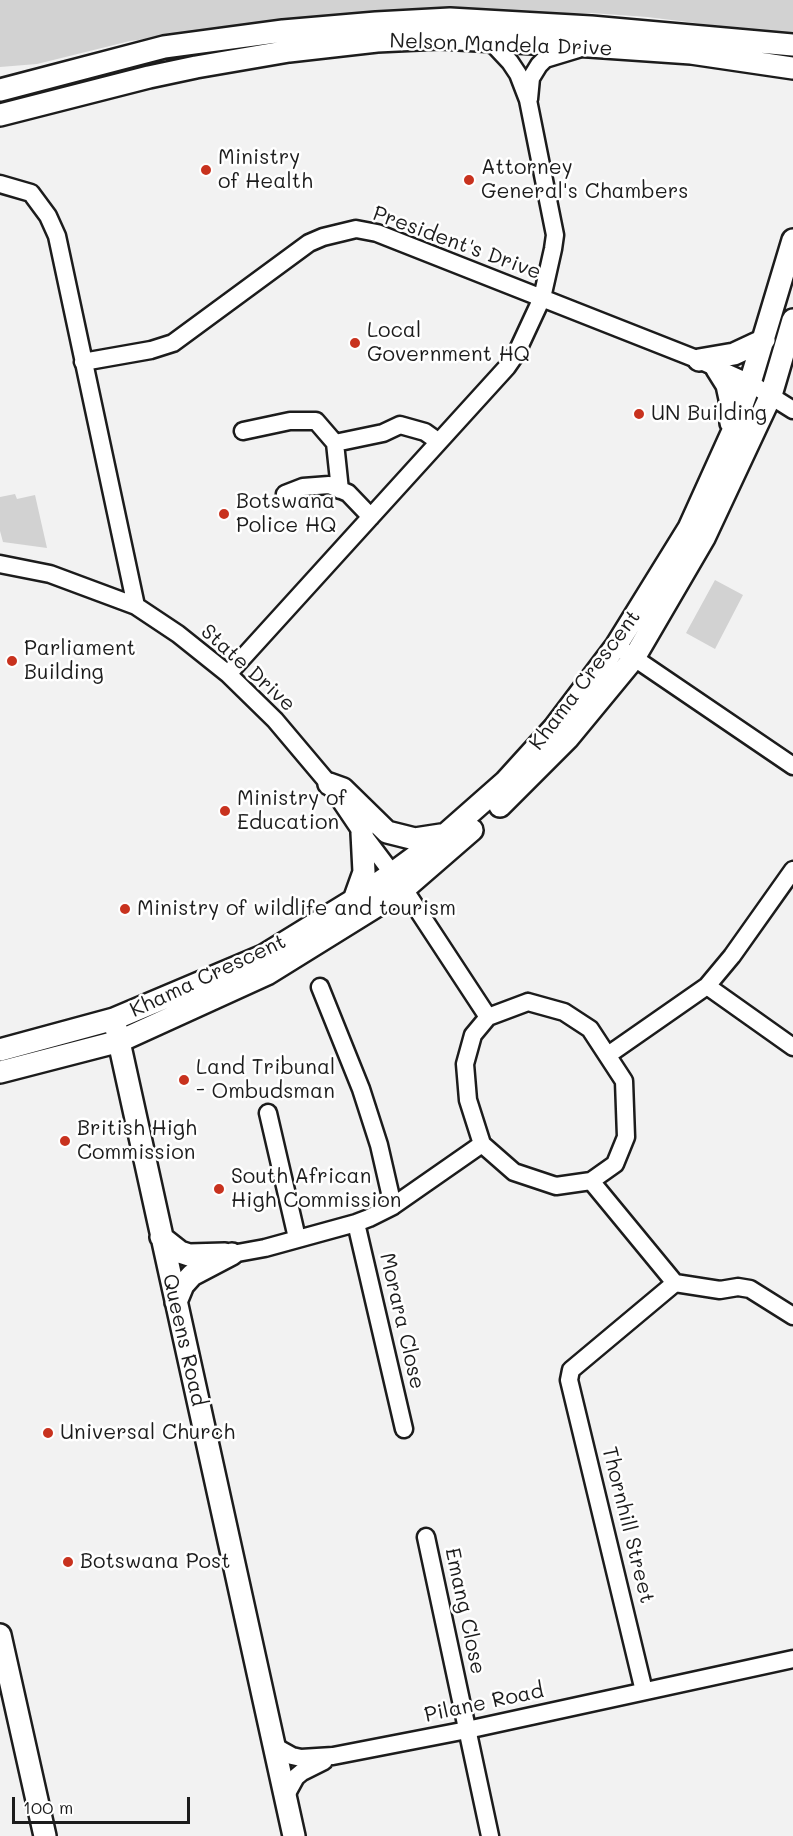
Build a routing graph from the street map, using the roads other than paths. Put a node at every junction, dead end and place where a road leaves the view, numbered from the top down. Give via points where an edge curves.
1 (482, 40) junction
2 (793, 45) edge
3 (589, 46) junction
4 (788, 70) edge
5 (0, 90) edge
6 (528, 100) junction
7 (0, 115) edge
8 (0, 184) edge
9 (793, 240) edge
10 (542, 298) junction
11 (793, 320) edge
12 (764, 340) junction
13 (83, 362) junction
14 (708, 365) junction
15 (750, 383) junction
16 (771, 394) junction
17 (793, 410) edge
18 (243, 430) dead end
19 (732, 433) junction
20 (439, 442) junction
21 (335, 443) junction
22 (340, 490) junction
23 (285, 494) dead end
24 (371, 517) junction
25 (0, 564) edge
26 (136, 606) junction
27 (616, 646) junction
28 (634, 658) junction
29 (228, 674) junction
30 (793, 766) edge
31 (329, 783) junction
32 (362, 833) junction
33 (446, 834) junction
34 (793, 870) edge
35 (398, 881) junction
36 (354, 900) junction
37 (707, 986) junction
38 (320, 987) dead end
39 (488, 1017) junction
40 (114, 1019) junction
41 (120, 1041) junction
42 (793, 1047) edge
43 (0, 1050) edge
44 (608, 1055) junction
45 (0, 1072) edge
46 (268, 1113) dead end
47 (482, 1144) junction
48 (591, 1181) junction
49 (393, 1206) junction
50 (356, 1223) junction
51 (161, 1237) junction
52 (297, 1238) junction
53 (232, 1254) junction
54 (675, 1283) junction
55 (176, 1302) junction
56 (793, 1316) edge
57 (404, 1429) dead end
58 (426, 1537) dead end
59 (0, 1635) edge
60 (793, 1659) edge
61 (644, 1691) junction
62 (467, 1730) junction
63 (274, 1746) junction
64 (333, 1756) junction
65 (285, 1797) junction
66 (45, 1836) edge
67 (294, 1836) edge
68 (490, 1836) edge

1 - 3 main road, Nelson Mandela Drive
1 - 6 street via 495,46 510,62
1 - 7 main road, Nelson Mandela Drive via 378,41 289,51 149,77
2 - 5 main road, Nelson Mandela Drive via 591,27 440,20 283,31 164,47
3 - 4 main road, Nelson Mandela Drive via 691,53
3 - 6 street via 545,59 531,78
6 - 10 street via 555,235
8 - 13 street via 31,193 48,216 57,236
9 - 12 main road, Khama Crescent
10 - 13 street, President's Drive via 376,233 356,229 309,243 172,343
10 - 14 street, President's Drive
10 - 20 street via 507,367
11 - 16 main road, Khama Crescent
12 - 14 main road
12 - 15 main road, Khama Crescent
13 - 26 street
14 - 15 street, President's Drive
14 - 19 main road via 727,385
15 - 16 street, President's Drive
15 - 19 main road, Khama Crescent
16 - 17 street, President's Drive
16 - 28 main road, Khama Crescent via 704,538
18 - 21 street via 290,421 316,421
19 - 27 main road, Khama Crescent via 689,528
20 - 21 street via 426,432 400,425 383,433
20 - 24 street
21 - 22 street
22 - 23 street via 329,485
22 - 24 street
24 - 29 street
25 - 26 street, State Drive via 50,574
26 - 29 street, State Drive
27 - 28 street
27 - 33 main road, Khama Crescent via 555,728 505,782
28 - 30 street
28 - 35 main road, Khama Crescent via 568,738 521,786
29 - 31 street, State Drive via 275,720
31 - 32 street, State Drive
31 - 33 main road via 343,789 387,832 415,839
32 - 35 street, State Drive
32 - 36 main road via 364,872
33 - 35 main road, Khama Crescent
34 - 37 street
35 - 36 main road, Khama Crescent
35 - 39 street, State Drive
35 - 41 main road, Khama Crescent via 267,974
36 - 40 main road, Khama Crescent via 263,956
37 - 42 street
37 - 44 street
38 - 49 street via 365,1100
39 - 44 street via 528,1002 564,1012 590,1029
39 - 47 street via 473,1035 465,1064 468,1100
40 - 41 main road, Queens Road
40 - 43 main road, Khama Crescent
41 - 45 main road, Khama Crescent
41 - 51 main road, Queens Road
44 - 48 street via 624,1081 626,1137 615,1164
46 - 52 street
47 - 48 street via 514,1172 556,1186
47 - 49 street
48 - 54 street
49 - 50 street
50 - 52 street
50 - 57 street, Morara Close
51 - 53 main road via 189,1256
51 - 55 main road, Queens Road
52 - 53 street
53 - 55 main road via 192,1275
54 - 56 street via 720,1290 750,1289
54 - 61 street, Thornhill Street via 571,1370 569,1380
55 - 63 main road, Queens Road
58 - 62 street, Emang Close
59 - 66 main road
60 - 61 street, Pilane Road
61 - 62 street, Pilane Road
62 - 64 street, Pilane Road
62 - 68 street, Emang Close
63 - 64 street via 302,1758
63 - 65 main road, Queens Road
64 - 65 street via 302,1772
65 - 67 main road, Queens Road

